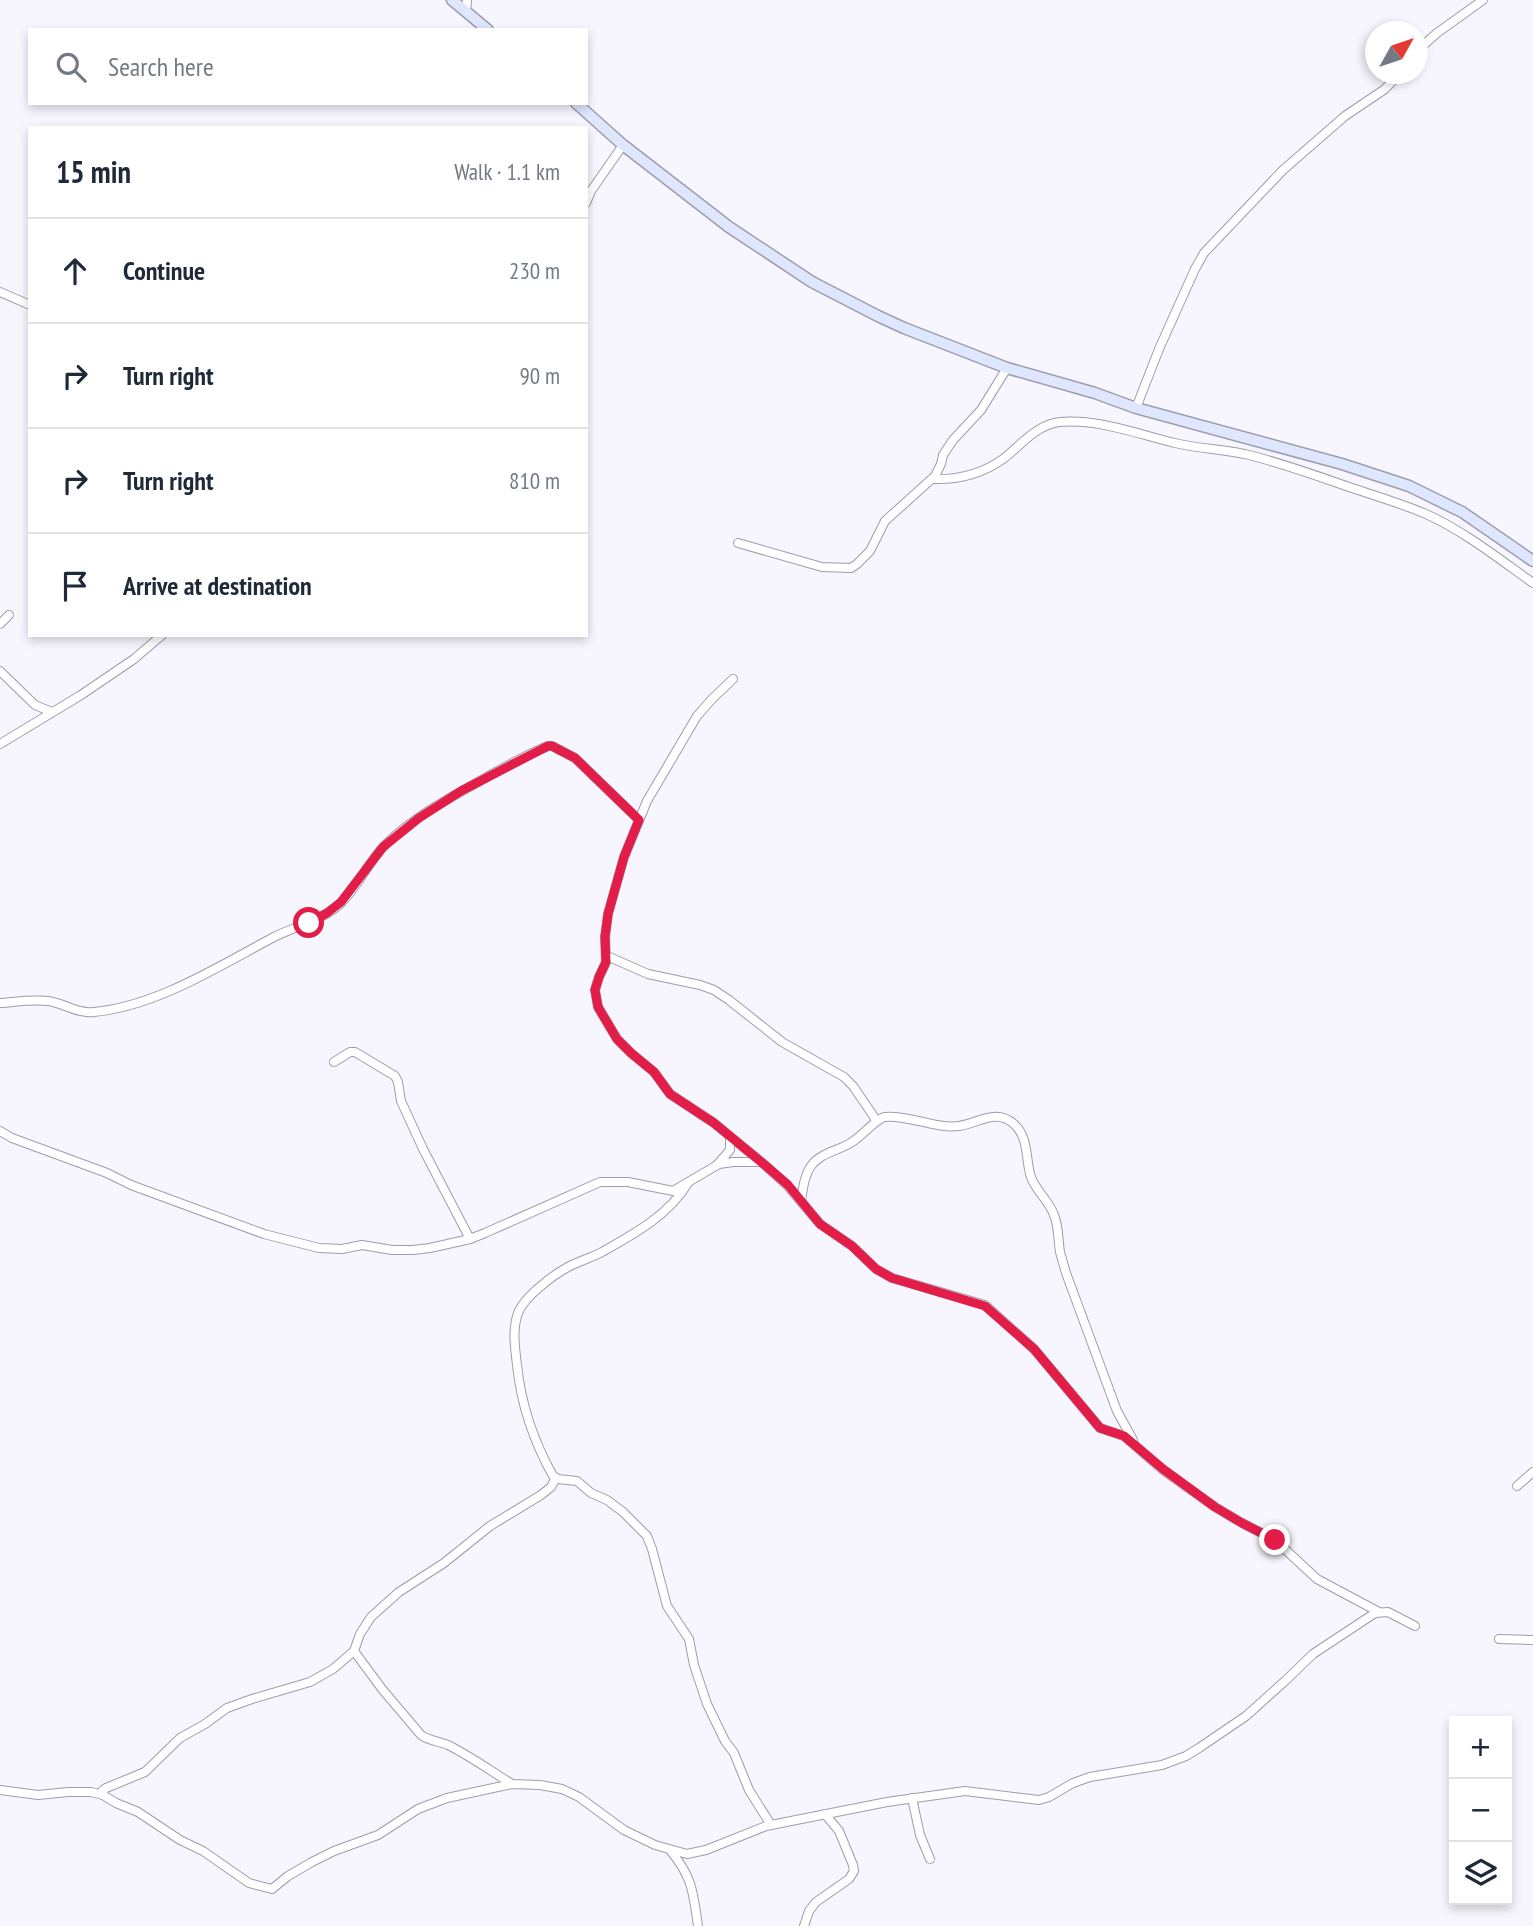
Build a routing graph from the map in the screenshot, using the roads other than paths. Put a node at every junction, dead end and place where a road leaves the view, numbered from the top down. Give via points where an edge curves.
1 (452, 0) edge
2 (1483, 0) edge
3 (466, 6) edge
4 (486, 28) edge
5 (1428, 42) edge
6 (1390, 84) edge
7 (578, 105) edge
8 (623, 145) junction
9 (588, 198) edge
10 (0, 292) edge
11 (28, 304) edge
12 (1007, 368) junction
13 (1136, 408) junction
14 (932, 479) junction
15 (738, 543) dead end
16 (1533, 561) edge
17 (1533, 583) edge
18 (9, 615) dead end
19 (0, 624) edge
20 (160, 637) edge
21 (0, 671) edge
22 (733, 679) dead end
23 (52, 712) junction
24 (0, 744) edge
25 (639, 820) junction
26 (607, 956) junction
27 (0, 1003) edge
28 (334, 1062) dead end
29 (876, 1120) junction
30 (0, 1131) edge
31 (730, 1136) junction
32 (761, 1163) junction
33 (717, 1166) junction
34 (688, 1183) junction
35 (801, 1201) junction
36 (470, 1239) junction
37 (1136, 1444) junction
38 (1533, 1472) edge
39 (556, 1478) junction
40 (1517, 1486) dead end
41 (1379, 1612) junction
42 (1415, 1626) dead end
43 (1499, 1639) dead end
44 (1533, 1640) edge
45 (354, 1651) junction
46 (512, 1784) junction
47 (0, 1790) edge
48 (103, 1795) junction
49 (912, 1798) junction
50 (825, 1814) junction
51 (771, 1825) junction
52 (670, 1850) junction
53 (930, 1859) dead end
54 (698, 1926) edge
55 (804, 1926) edge

1 - 3 main road
2 - 5 street
3 - 4 main road
6 - 13 street via 1283,170 1204,253
7 - 8 main road
8 - 9 street
8 - 12 main road via 729,227 812,282 904,328
10 - 11 street
12 - 13 main road
12 - 14 street via 981,410 943,454
13 - 16 main road via 1409,486 1462,512
14 - 15 street via 885,521 870,551 851,568 822,567
14 - 17 street via 954,479 989,468 1052,424 1114,427 1266,459 1411,508 1453,528
18 - 19 street
20 - 23 street
21 - 23 street via 35,705
22 - 25 street via 697,716
23 - 24 street
25 - 26 street via 608,914
25 - 27 street via 575,758 548,746 461,791 409,825 383,847 341,902 327,913 195,980 130,1005 89,1013 44,1000
26 - 29 street via 661,978 714,990 782,1042 844,1077
26 - 31 street via 596,997 617,1039 654,1072 670,1094
28 - 36 street via 355,1052 395,1076 422,1149
29 - 35 street via 848,1145 816,1160
29 - 37 street via 918,1119 961,1126 999,1116 1018,1128 1030,1175 1054,1215 1066,1273 1117,1411
30 - 36 street via 264,1234 310,1245 400,1251
31 - 32 street
31 - 33 street via 730,1150
32 - 33 street
32 - 35 street
33 - 34 street
34 - 36 street via 673,1191 600,1182
34 - 39 street via 660,1215 599,1254 559,1272 519,1309 514,1337 524,1406
35 - 37 street via 820,1224 883,1274 985,1306 1034,1349 1100,1428
37 - 41 street via 1215,1507 1275,1540 1317,1579
38 - 40 street
39 - 45 street via 541,1495 399,1592 371,1617
39 - 51 street via 579,1482 623,1512 647,1536 667,1606 689,1639 707,1704
41 - 42 street
41 - 49 street via 1313,1654 1235,1724 1172,1762 1090,1777 1039,1800 965,1791
43 - 44 street
45 - 46 street via 422,1736 449,1746
45 - 48 street via 310,1682 219,1713 177,1740 145,1772 106,1788
46 - 48 street via 422,1807 378,1835 312,1862 272,1889 249,1883 203,1851
46 - 52 street via 562,1789 624,1830
47 - 48 street
49 - 50 street
49 - 53 street
50 - 51 street
50 - 55 street via 839,1830 854,1871 816,1902
51 - 52 street via 706,1850 687,1854
52 - 54 street via 689,1877

